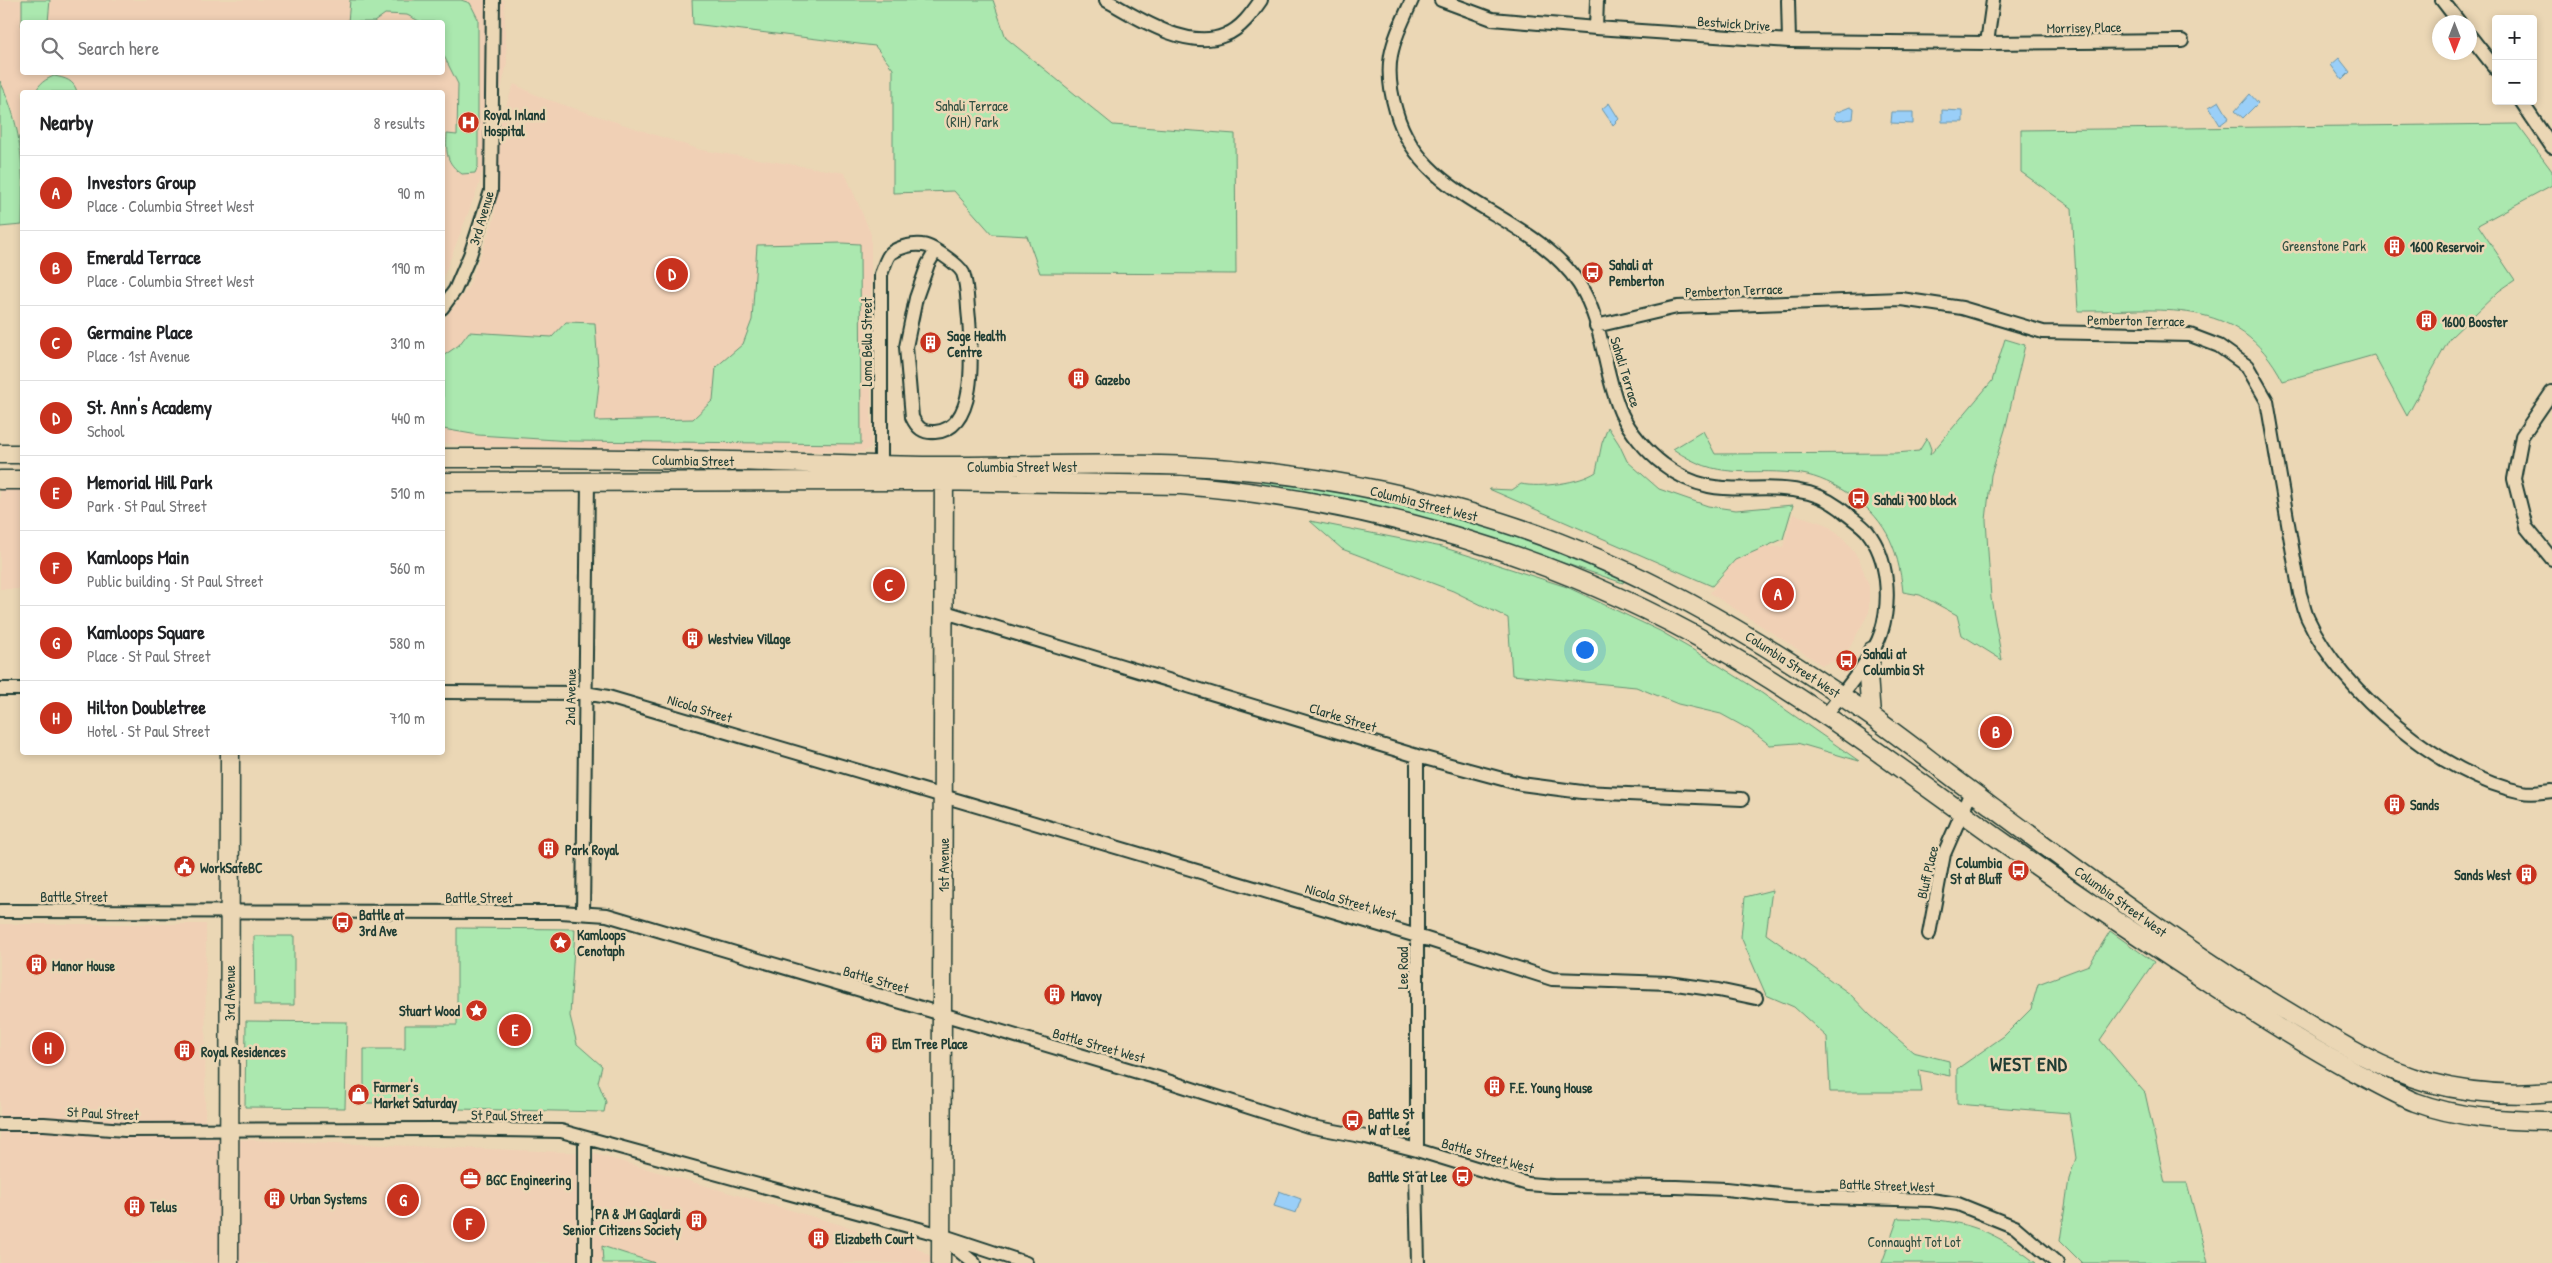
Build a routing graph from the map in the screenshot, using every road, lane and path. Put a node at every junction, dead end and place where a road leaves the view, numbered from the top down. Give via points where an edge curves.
1 (493, 0) edge
2 (1106, 0) edge
3 (1261, 0) edge
4 (1412, 0) edge
5 (1441, 0) edge
6 (1597, 0) edge
7 (1788, 0) edge
8 (1993, 0) edge
9 (2442, 0) edge
10 (2454, 15) edge
11 (1596, 28) junction
12 (1789, 41) junction
13 (2182, 41) dead end
14 (1987, 43) junction
15 (2477, 45) edge
16 (2492, 64) edge
17 (2524, 105) edge
18 (2552, 147) edge
19 (935, 252) junction
20 (445, 304) edge
21 (1596, 326) junction
22 (2552, 392) edge
23 (0, 454) edge
24 (20, 454) edge
25 (445, 458) edge
26 (881, 473) junction
27 (944, 474) junction
28 (0, 480) edge
29 (20, 480) edge
30 (588, 481) junction
31 (445, 482) edge
32 (2552, 559) edge
33 (945, 612) junction
34 (1872, 651) junction
35 (0, 689) edge
36 (20, 689) edge
37 (445, 692) edge
38 (585, 693) junction
39 (1840, 695) junction
40 (1871, 716) junction
41 (1824, 717) junction
42 (230, 755) edge
43 (1417, 756) junction
44 (2552, 791) edge
45 (1971, 792) junction
46 (943, 796) junction
47 (1742, 799) dead end
48 (1962, 813) junction
49 (0, 910) edge
50 (230, 911) junction
51 (583, 913) junction
52 (1929, 934) dead end
53 (1417, 936) junction
54 (1756, 998) dead end
55 (943, 1014) junction
56 (2552, 1092) edge
57 (2552, 1121) edge
58 (0, 1124) edge
59 (228, 1130) junction
60 (585, 1138) junction
61 (1417, 1150) junction
62 (1416, 1177) dead end
63 (940, 1235) junction
64 (228, 1263) edge
65 (585, 1263) edge
66 (941, 1263) edge
67 (974, 1263) edge
68 (1026, 1263) edge
69 (1418, 1263) edge
70 (2057, 1263) edge

1 - 20 street, 3rd Avenue via 491,191 456,290
2 - 3 street via 1173,34 1206,39 1226,36 1249,17
4 - 21 street, Sahali Terrace via 1392,41 1389,66 1390,91 1402,133 1429,169 1453,189 1548,248 1566,265 1581,287
5 - 11 street, Bestwick Drive via 1492,19
6 - 11 street
7 - 12 street
8 - 14 street
9 - 10 street
11 - 12 street, Bestwick Drive
12 - 14 street, Bestwick Drive
13 - 14 street, Morrisey Place
15 - 16 street
17 - 18 street
19 - 19 street, Loma Bella Street via 958,265 963,273 971,345 969,393 962,414 949,428 932,432 918,428 912,418 906,347 916,298
19 - 26 street, Loma Bella Street via 923,244 900,248 890,254 881,274
21 - 34 street, Sahali Terrace via 1622,414 1648,452 1665,466 1707,487 1786,489 1809,493 1832,501 1867,532 1886,570 1886,609 1880,635
21 - 44 street, Pemberton Terrace via 1677,307 1901,299 1962,308 2043,332 2190,335 2219,346 2247,366 2267,401 2300,594 2307,618 2320,640 2359,690 2430,752 2473,776 2522,792
22 - 32 street via 2522,436 2514,479 2526,527
23 - 24 main road
25 - 26 main road, Columbia Street via 688,460
26 - 27 main road, Columbia Street
26 - 30 main road, Columbia Street
27 - 33 main road, 1st Avenue
27 - 39 main road, Columbia Street West via 1180,466 1219,468 1354,486 1432,503 1504,523 1620,568 1730,624
27 - 41 main road, Columbia Street West via 1218,488 1349,509 1426,527 1501,550 1667,620 1719,648
28 - 29 main road
30 - 31 main road, Columbia Street
30 - 38 street, 2nd Avenue
33 - 43 street, Clarke Street
33 - 46 main road, 1st Avenue
34 - 39 street, Sahali Terrace
34 - 40 main road via 1868,675
35 - 36 street
37 - 38 street, Nicola Street
38 - 46 street, Nicola Street via 608,696
38 - 51 street, 2nd Avenue
39 - 40 main road, Columbia Street West
39 - 41 street, Sahali Terrace
40 - 45 main road, Columbia Street West
41 - 48 main road, Columbia Street West
42 - 50 main road, 3rd Avenue
43 - 47 street, Clarke Street via 1521,784 1582,792
43 - 53 street, Lee Road
45 - 48 street, Bluff Place
45 - 56 main road, Columbia Street West via 2168,935 2342,1044 2393,1070 2458,1090
46 - 53 street, Nicola Street West
46 - 55 main road, 1st Avenue
48 - 52 street, Bluff Place via 1944,854
48 - 57 main road, Columbia Street West via 2158,950 2333,1060 2384,1087 2416,1102 2455,1113
49 - 50 street, Battle Street
50 - 51 street, Battle Street
50 - 59 main road, 3rd Avenue
51 - 55 street, Battle Street via 607,915
53 - 54 street, Nicola Street West via 1552,979 1669,983
53 - 61 street, Lee Road
55 - 61 street, Battle Street West via 1308,1126
55 - 63 main road, 1st Avenue
58 - 59 street, St Paul Street via 125,1130
59 - 60 street, St Paul Street via 561,1131
59 - 64 main road, 3rd Avenue
60 - 63 street, St Paul Street
60 - 65 street
61 - 70 street, Battle Street West via 1528,1184 1710,1188 1789,1196 1931,1200 1958,1204 2015,1227
62 - 69 street
63 - 66 main road, 1st Avenue
63 - 67 street
63 - 68 street, St Paul Street

